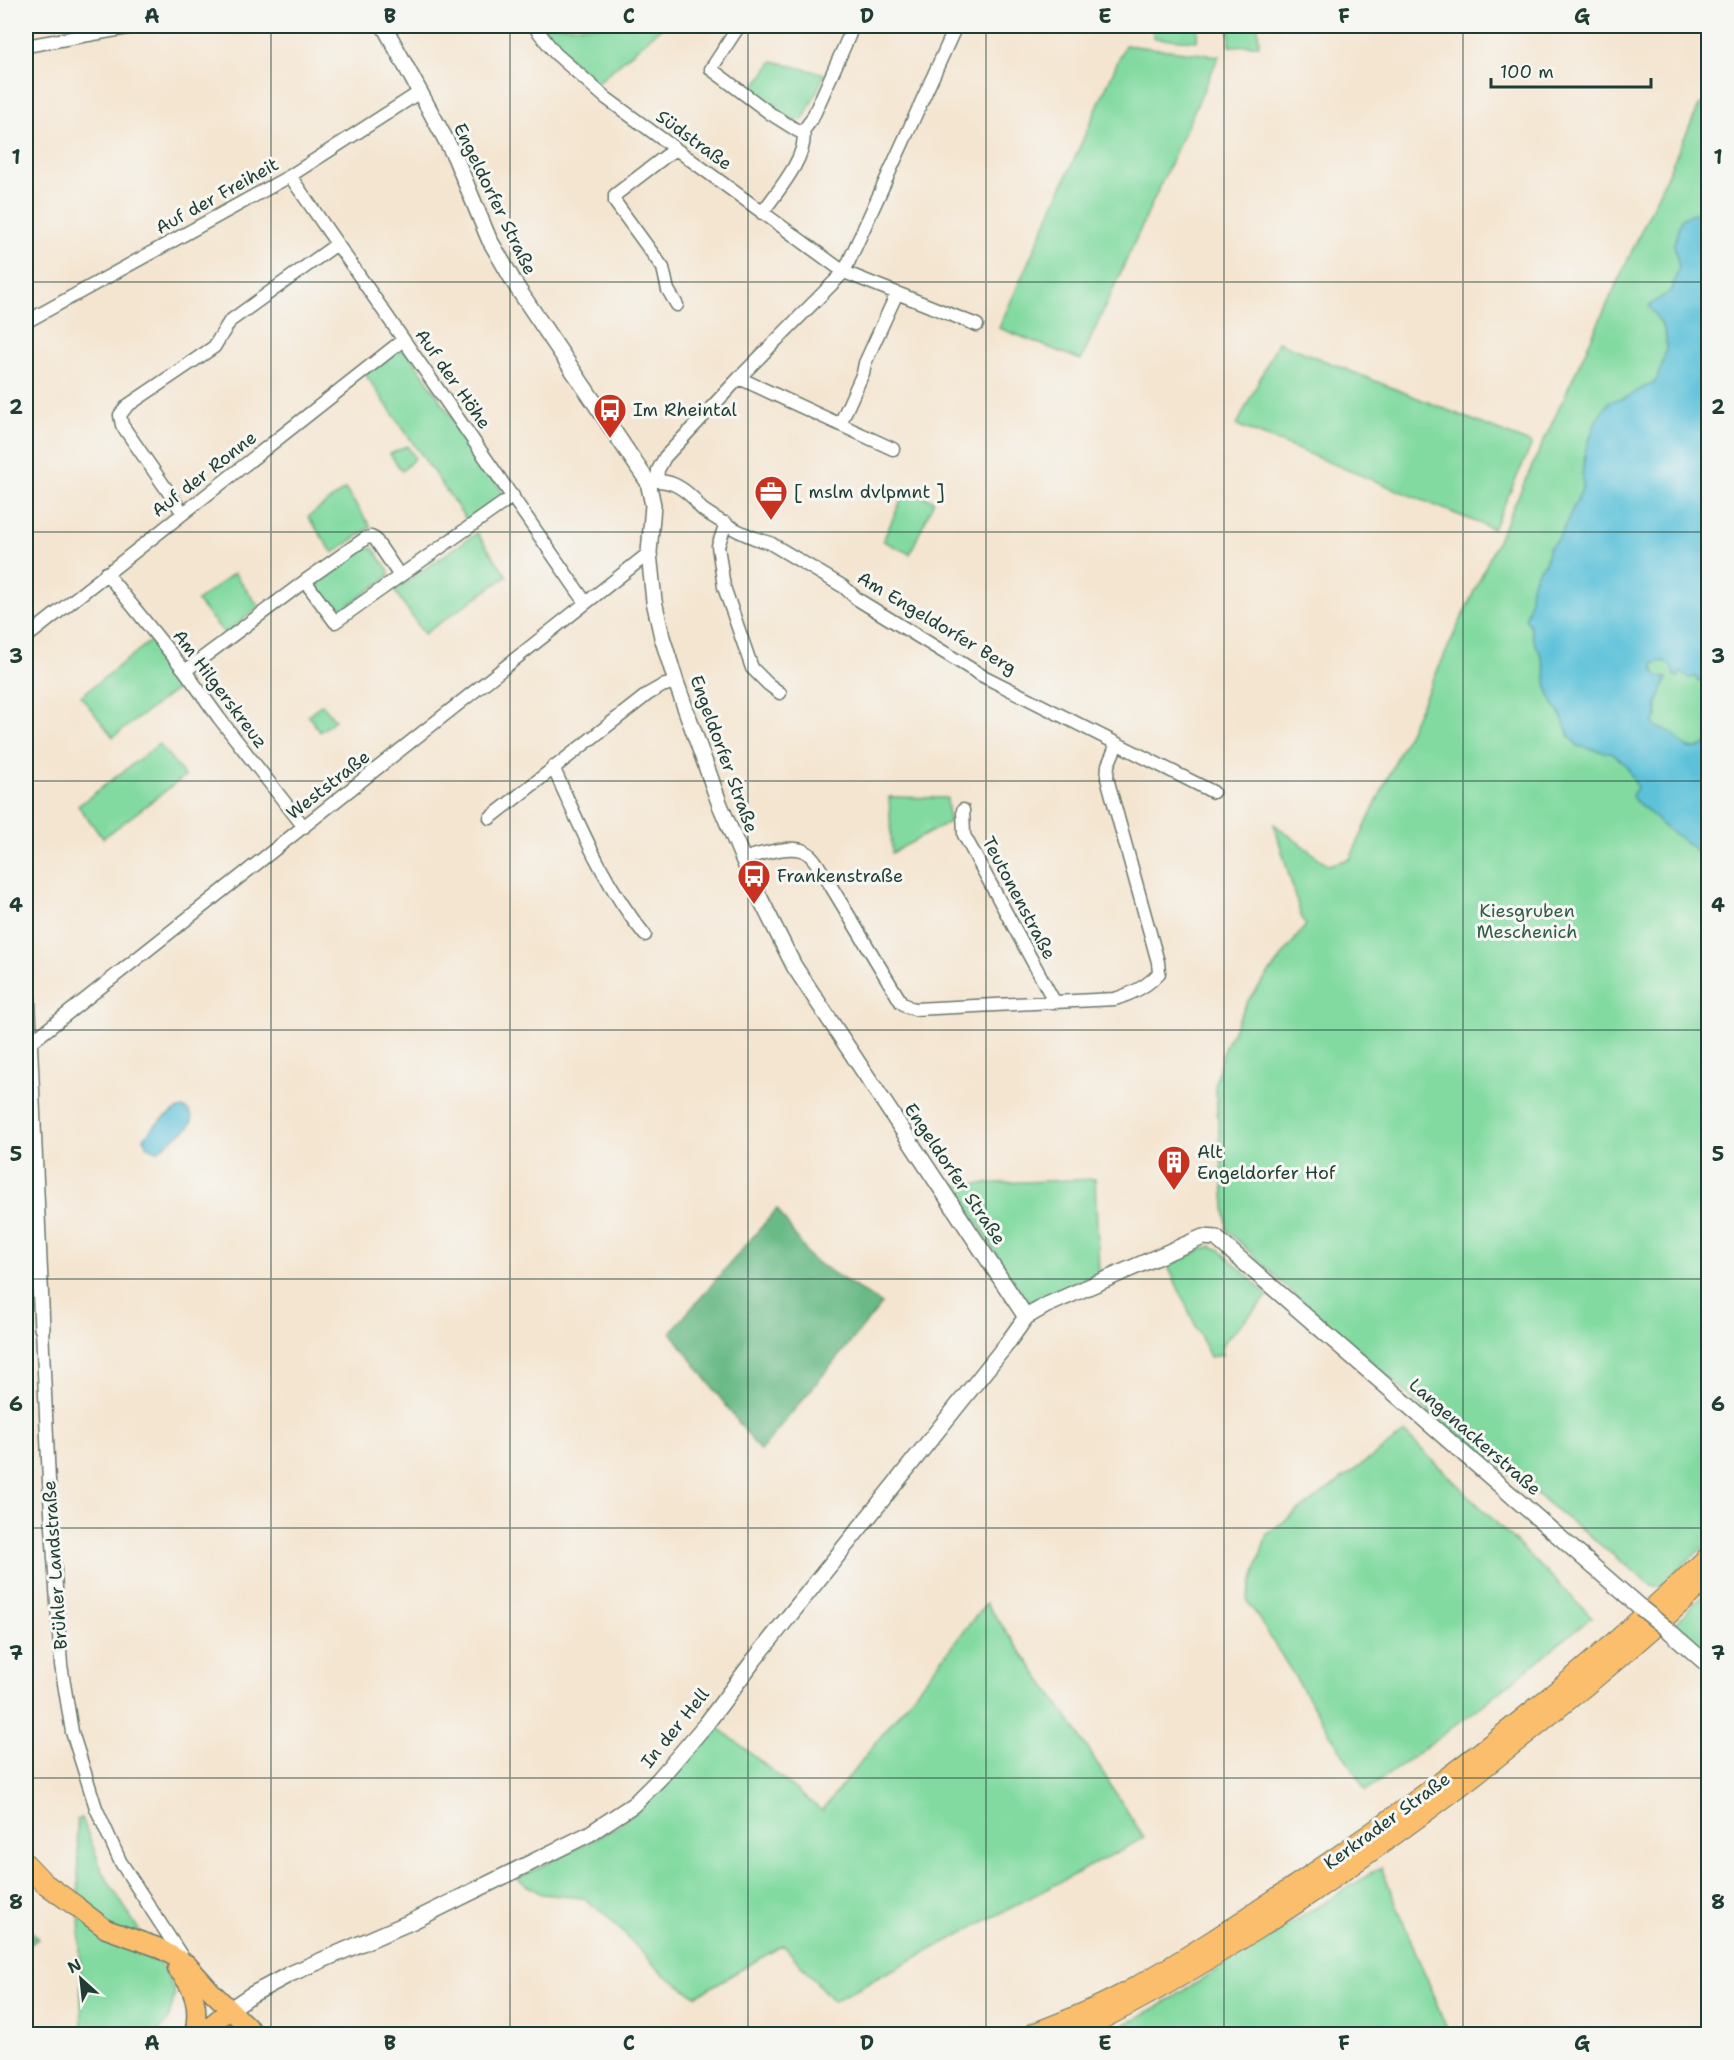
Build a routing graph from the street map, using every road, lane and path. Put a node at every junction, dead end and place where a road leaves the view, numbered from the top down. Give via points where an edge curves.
1 (139, 26) edge
2 (384, 26) edge
3 (534, 26) edge
4 (739, 26) edge
5 (852, 26) edge
6 (957, 26) edge
7 (26, 46) edge
8 (420, 92) junction
9 (802, 131) junction
10 (675, 149) junction
11 (290, 176) junction
12 (762, 213) junction
13 (337, 244) junction
14 (844, 272) junction
15 (897, 293) junction
16 (677, 305) dead end
17 (26, 322) edge
18 (977, 325) dead end
19 (403, 340) junction
20 (739, 378) junction
21 (840, 424) junction
22 (893, 449) dead end
23 (652, 481) junction
24 (513, 496) junction
25 (183, 513) junction
26 (726, 523) junction
27 (649, 553) junction
28 (106, 573) junction
29 (400, 576) junction
30 (305, 581) junction
31 (586, 603) junction
32 (26, 636) edge
33 (185, 671) junction
34 (676, 682) junction
35 (780, 693) dead end
36 (1118, 744) junction
37 (554, 767) junction
38 (1213, 792) dead end
39 (963, 810) dead end
40 (490, 818) dead end
41 (304, 827) junction
42 (742, 859) junction
43 (645, 935) dead end
44 (26, 966) edge
45 (1054, 1001) junction
46 (29, 1044) junction
47 (1026, 1317) junction
48 (42, 1328) joint
49 (1708, 1557) edge
50 (1708, 1578) edge
51 (1708, 1665) edge
52 (26, 1864) edge
53 (76, 1906) joint
54 (157, 1947) junction
55 (187, 1964) junction
56 (230, 2010) junction
57 (194, 2034) edge
58 (200, 2034) edge
59 (255, 2034) edge
60 (1032, 2034) edge
61 (1071, 2034) edge

1 - 7 street
2 - 8 street, Engeldorfer Straße
3 - 10 street, Südstraße via 555,53 606,98
4 - 9 street via 711,69 771,114
5 - 9 street via 812,119
6 - 14 street
8 - 11 street, Auf der Freiheit
8 - 23 street, Engeldorfer Straße via 455,157 489,239 518,289
9 - 12 street via 803,145 789,176
10 - 12 street, Südstraße
10 - 16 street via 615,195 615,202 663,268 668,290
11 - 13 street, Auf der Höhe
11 - 17 street, Auf der Freiheit
12 - 14 street, Südstraße
13 - 19 street, Auf der Höhe
13 - 25 street via 230,321 214,347 126,406 120,415 122,425
14 - 15 street, Südstraße
14 - 20 street
15 - 18 street, Südstraße
15 - 21 street
19 - 24 street, Auf der Höhe
19 - 25 street, Auf der Ronne
20 - 21 street
20 - 23 street via 665,458
21 - 22 street
23 - 26 street, Am Engeldorfer Berg via 669,482
23 - 27 street, Engeldorfer Straße
24 - 29 street
24 - 31 street, Auf der Höhe
25 - 28 street, Auf der Ronne
26 - 35 street via 718,546 724,587 752,668
26 - 36 street, Am Engeldorfer Berg via 770,543 844,587 857,599 981,675
27 - 31 street, Weststraße
27 - 34 street, Engeldorfer Straße via 654,601
28 - 32 street, Auf der Ronne
28 - 33 street, Am Hilgerskreuz
29 - 30 street via 371,537
29 - 30 street via 335,622
30 - 33 street
31 - 41 street, Weststraße
33 - 41 street, Am Hilgerskreuz
34 - 37 street via 648,694
34 - 42 street, Engeldorfer Straße
36 - 38 street, Am Engeldorfer Berg
36 - 45 street via 1108,765 1107,778 1159,973 1153,981 1115,999
37 - 40 street
37 - 43 street via 584,836 626,910
39 - 45 street, Teutonenstraße via 964,835
41 - 46 street, Weststraße
42 - 45 street via 791,848 809,855 908,1007
42 - 47 street, Engeldorfer Straße via 794,966
44 - 46 street, Brühler Landstraße
46 - 48 street, Brühler Landstraße
47 - 51 street, Langenackerstraße, bridge via 1203,1237 1216,1238
47 - 56 street, In der Hell via 706,1724 633,1805 589,1834 413,1921 290,1974
48 - 55 street, Brühler Landstraße via 61,1665 72,1732 92,1799 120,1861
49 - 60 highway, Kerkrader Straße via 1597,1658 1512,1728 1329,1864 1156,1975 1105,2003
50 - 61 highway, Kerkrader Straße via 1603,1673 1434,1807 1182,1976
52 - 53 highway
53 - 54 main road via 106,1929
54 - 55 main road
54 - 57 main road via 186,1979 195,1997
55 - 56 main road, Brühler Landstraße
56 - 58 main road
56 - 59 main road, Brühler Landstraße

